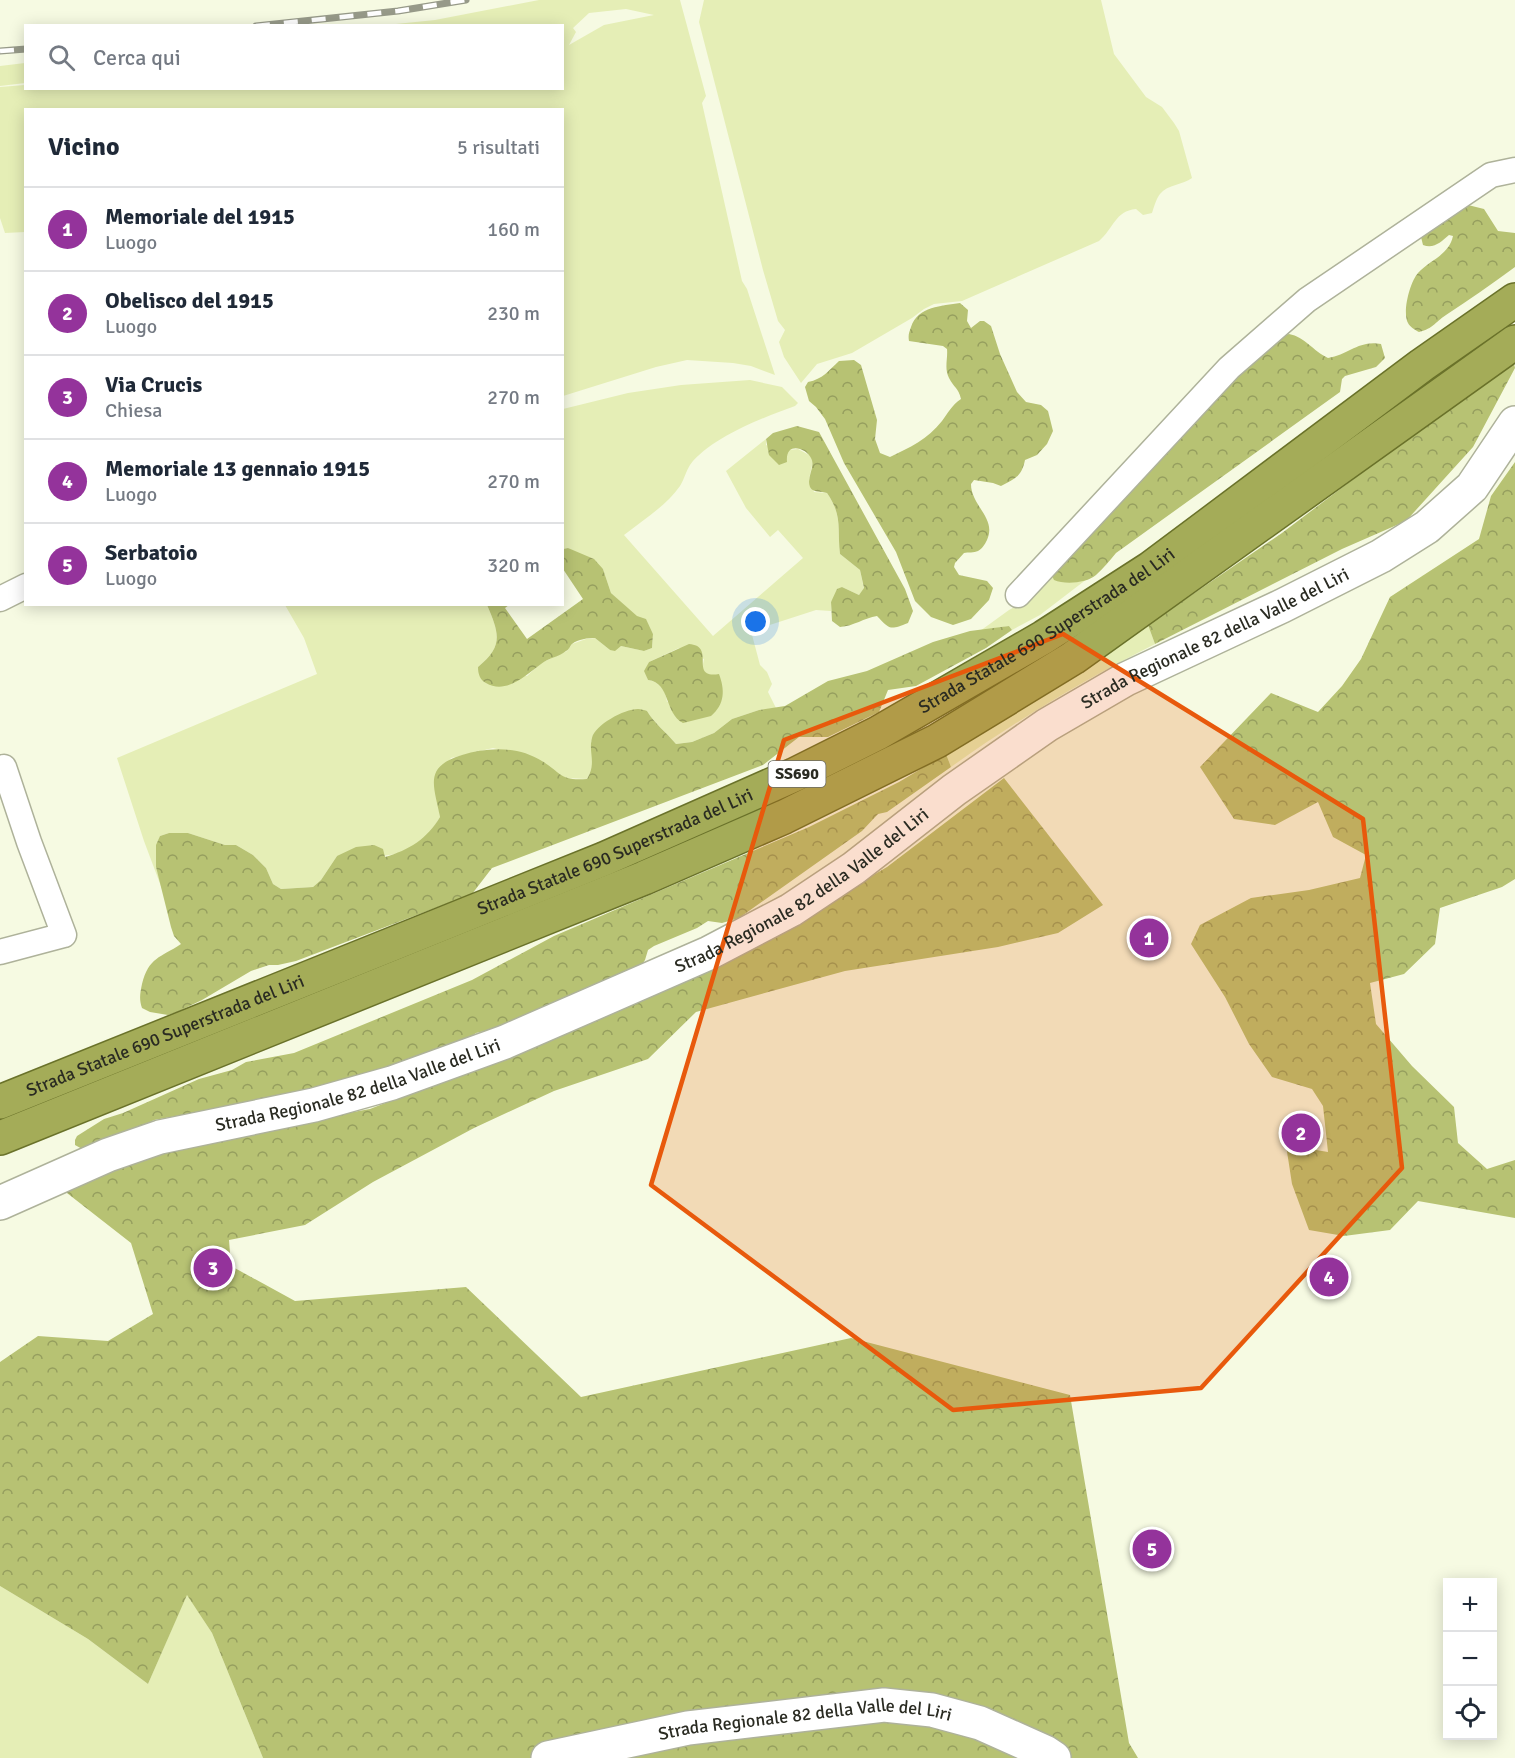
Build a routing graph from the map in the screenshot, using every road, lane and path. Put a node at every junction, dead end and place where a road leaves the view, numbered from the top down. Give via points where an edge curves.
1 (1515, 170) edge
2 (1515, 300) edge
3 (1515, 342) edge
4 (1515, 423) edge
5 (24, 587) edge
6 (1018, 595) dead end
7 (0, 599) edge
8 (0, 768) edge
9 (0, 952) edge
10 (0, 1102) edge
11 (0, 1138) edge
12 (0, 1203) edge
13 (548, 1758) edge
14 (1054, 1758) edge

1 - 6 street via 1491,175 1307,300 1229,368
2 - 10 highway, Strada Statale 690 Superstrada del Liri / SS690 via 1151,568 1044,637 878,733 794,776 604,859
3 - 11 highway, Strada Statale 690 Superstrada del Liri / SS690 via 1073,658 937,741 784,817 644,878
4 - 12 main road, Strada Regionale 82 della Valle del Liri via 1472,487 1427,527 1381,556 1126,680 1047,725 954,790 854,868 791,910 709,953 505,1042 392,1083 314,1105 160,1137 108,1155
5 - 7 street
8 - 9 street via 4,767 64,935
13 - 14 main road, Strada Regionale 82 della Valle del Liri via 688,1728 884,1705 932,1710 980,1723

